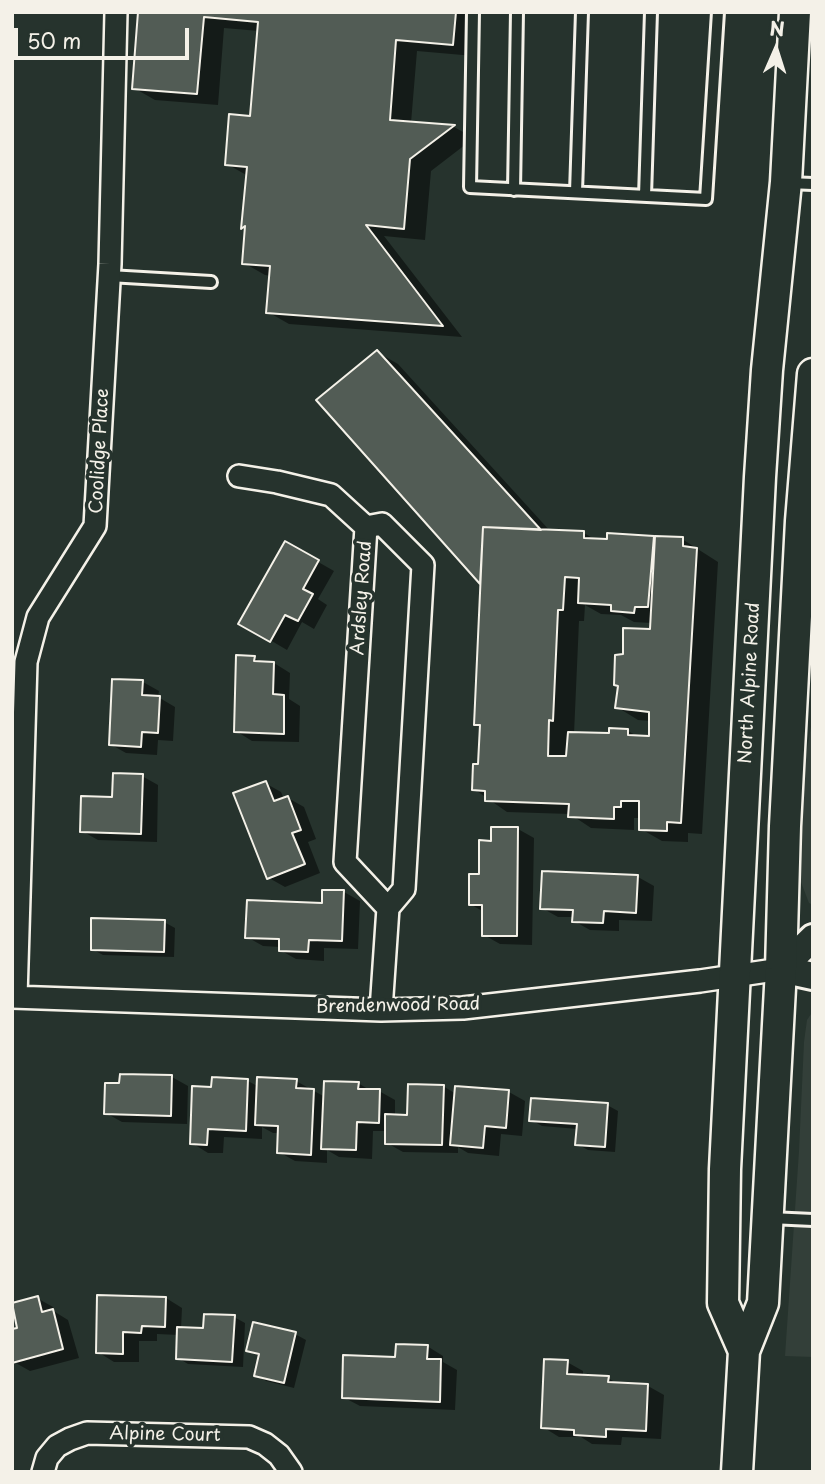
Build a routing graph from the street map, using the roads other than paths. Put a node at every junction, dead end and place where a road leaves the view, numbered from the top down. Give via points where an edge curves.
1 (116, 12) edge
2 (473, 12) edge
3 (517, 12) edge
4 (582, 12) edge
5 (651, 12) edge
6 (718, 12) edge
7 (795, 12) edge
8 (799, 183) edge
9 (513, 190) junction
10 (576, 192) junction
11 (645, 196) junction
12 (109, 276) junction
13 (211, 282) dead end
14 (813, 374) edge
15 (239, 477) dead end
16 (366, 527) junction
17 (388, 908) junction
18 (813, 938) edge
19 (781, 969) junction
20 (735, 976) junction
21 (813, 976) edge
22 (14, 997) edge
23 (381, 1010) junction
24 (768, 1218) junction
25 (813, 1220) edge
26 (744, 1351) junction
27 (43, 1472) edge
28 (291, 1472) edge
29 (737, 1472) edge

1 - 12 street, Coolidge Place
2 - 9 lane via 470,187
3 - 9 lane
4 - 10 lane
5 - 11 lane
6 - 11 lane via 706,199
7 - 8 main road, North Alpine Road
8 - 20 main road, North Alpine Road via 764,410
9 - 10 lane
10 - 11 lane
12 - 13 lane
12 - 22 street, Coolidge Place via 95,526 38,617 26,662
14 - 19 main road, North Alpine Road via 785,812
15 - 16 street via 331,495
16 - 17 street, Ardsley Road via 345,862
16 - 17 street, Ardsley Road via 382,524 424,565 404,889
17 - 23 street, Ardsley Road
18 - 19 street
19 - 20 street, Brendenwood Road
19 - 21 street
19 - 24 main road, North Alpine Road
20 - 23 street, Brendenwood Road via 463,1008
20 - 26 main road, North Alpine Road via 723,1303
22 - 23 street, Brendenwood Road
24 - 25 lane
24 - 26 main road, North Alpine Road via 762,1303
26 - 29 main road, North Alpine Road
27 - 28 street, Alpine Court via 57,1446 87,1433 249,1437 279,1455

